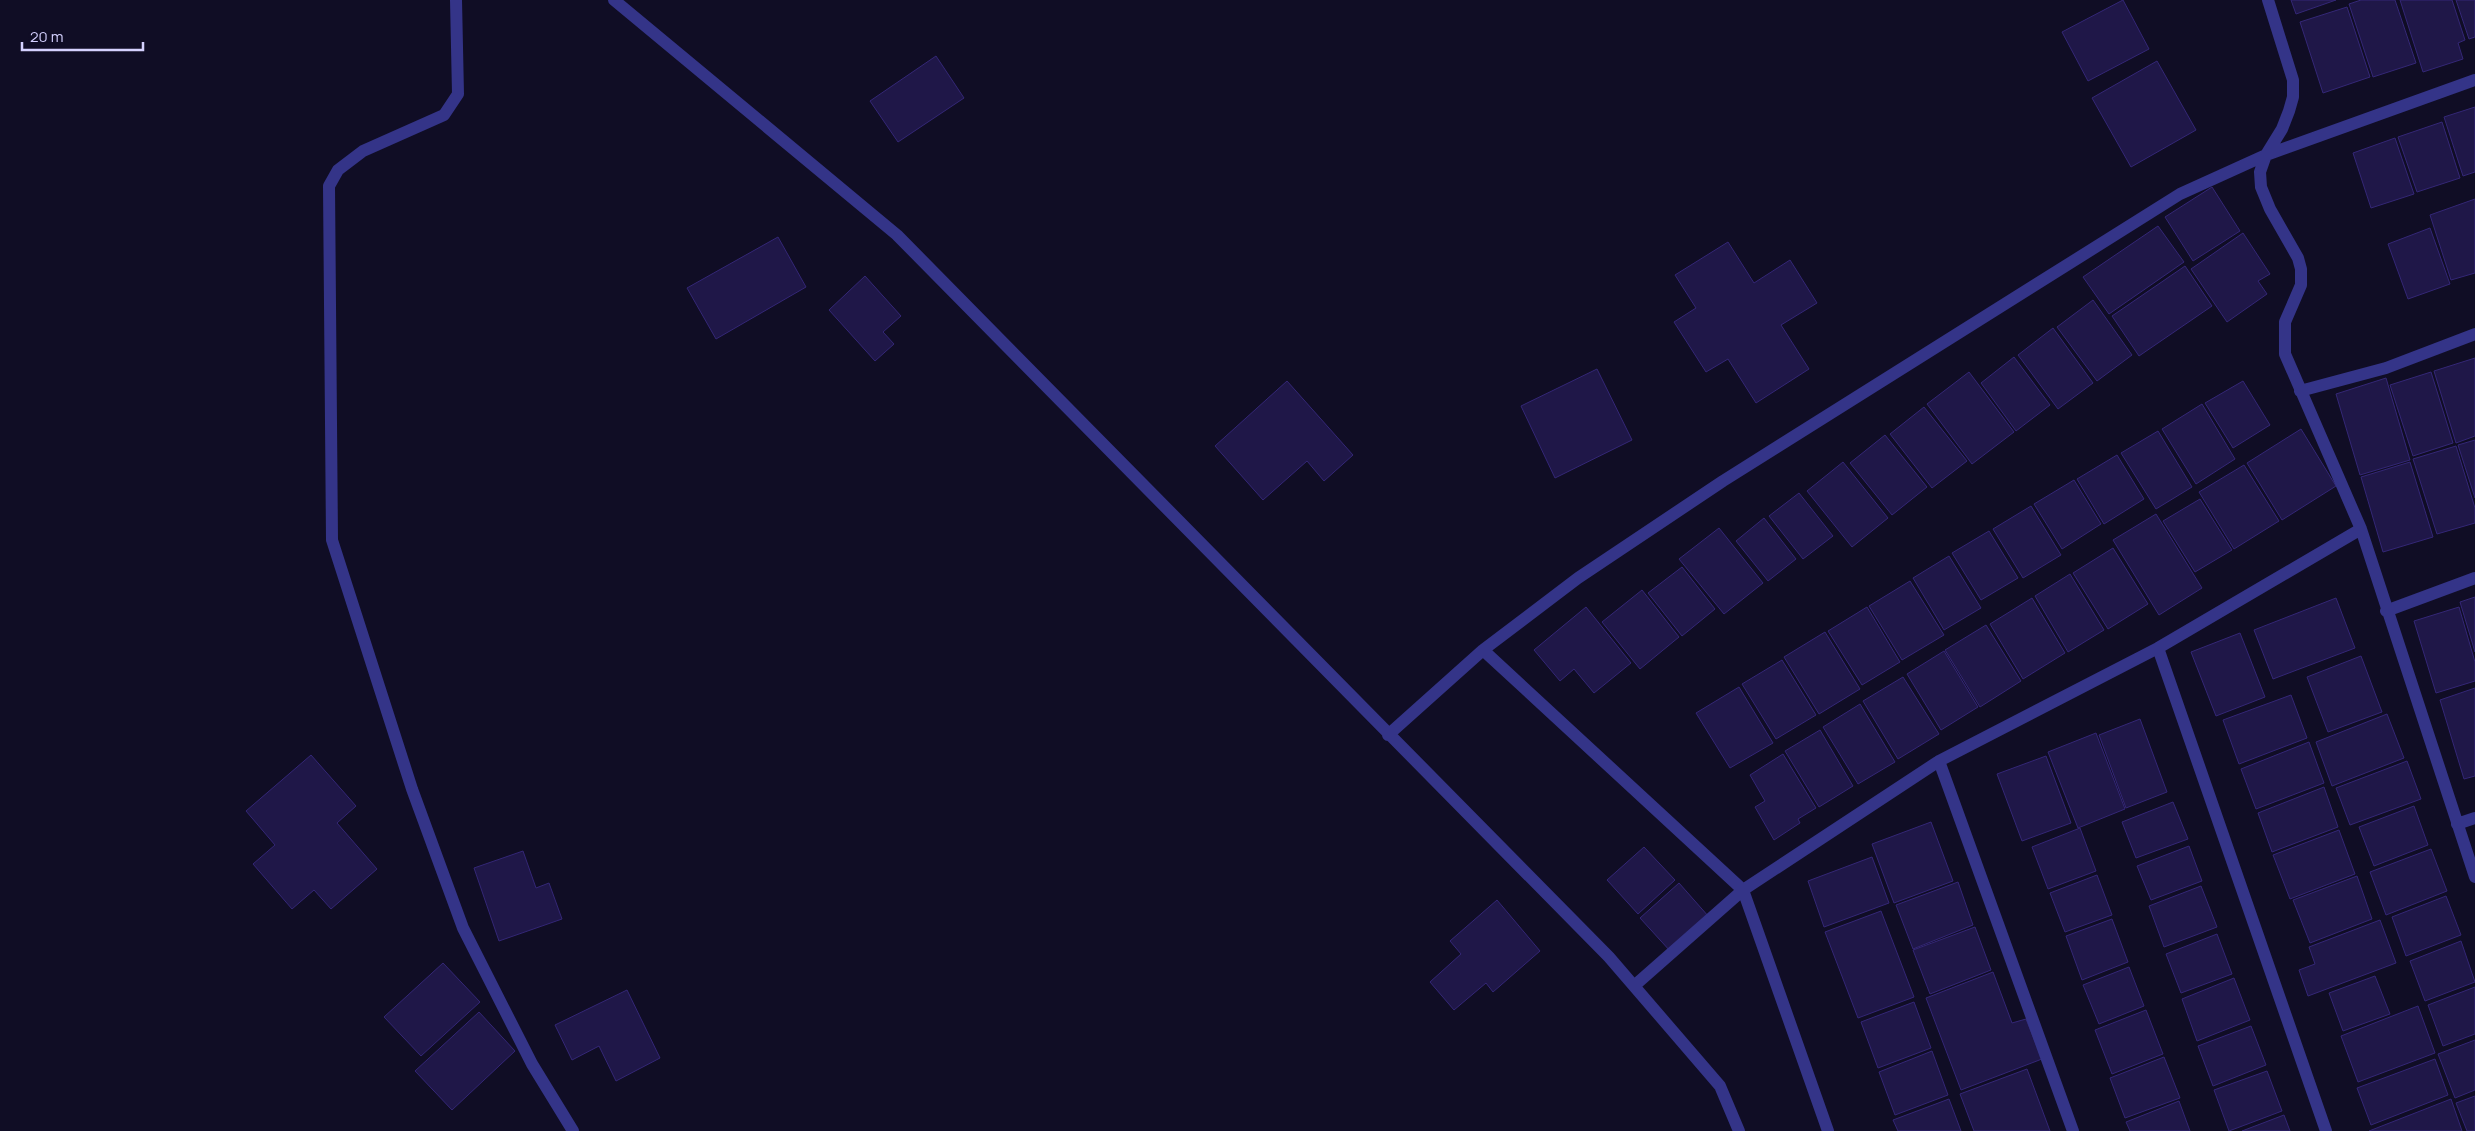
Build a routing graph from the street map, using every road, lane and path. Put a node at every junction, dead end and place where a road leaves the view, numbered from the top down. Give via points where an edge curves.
1 (456, 0) edge
2 (614, 0) edge
3 (2268, 0) edge
4 (2475, 80) edge
5 (2266, 156) junction
6 (2475, 334) edge
7 (2300, 391) junction
8 (2360, 529) junction
9 (2475, 578) edge
10 (2386, 611) junction
11 (2158, 648) junction
12 (1483, 650) junction
13 (1388, 735) junction
14 (1939, 761) junction
15 (2475, 818) edge
16 (2457, 824) junction
17 (2475, 877) edge
18 (1742, 890) junction
19 (1634, 986) junction
20 (573, 1131) edge
21 (1739, 1131) edge
22 (1828, 1131) edge
23 (2073, 1131) edge
24 (2326, 1131) edge

1 - 20 street via 458,94 444,114 363,151 338,170 329,186 332,540 412,789 462,928 532,1064
2 - 13 street via 897,235
3 - 5 street via 2293,80 2293,97 2282,129
4 - 5 street
5 - 7 street via 2260,172 2260,187 2301,268 2301,285 2285,322 2283,338 2285,354
5 - 12 street via 2180,194 1723,482 1578,578
6 - 7 street via 2386,368
7 - 8 street
8 - 10 street
8 - 11 street
9 - 10 street
10 - 16 street
11 - 14 street
11 - 24 street
12 - 13 street
12 - 18 street
13 - 19 street
14 - 18 street
14 - 23 street
15 - 16 street
16 - 17 street
18 - 19 street
18 - 22 street
19 - 21 street via 1720,1086

